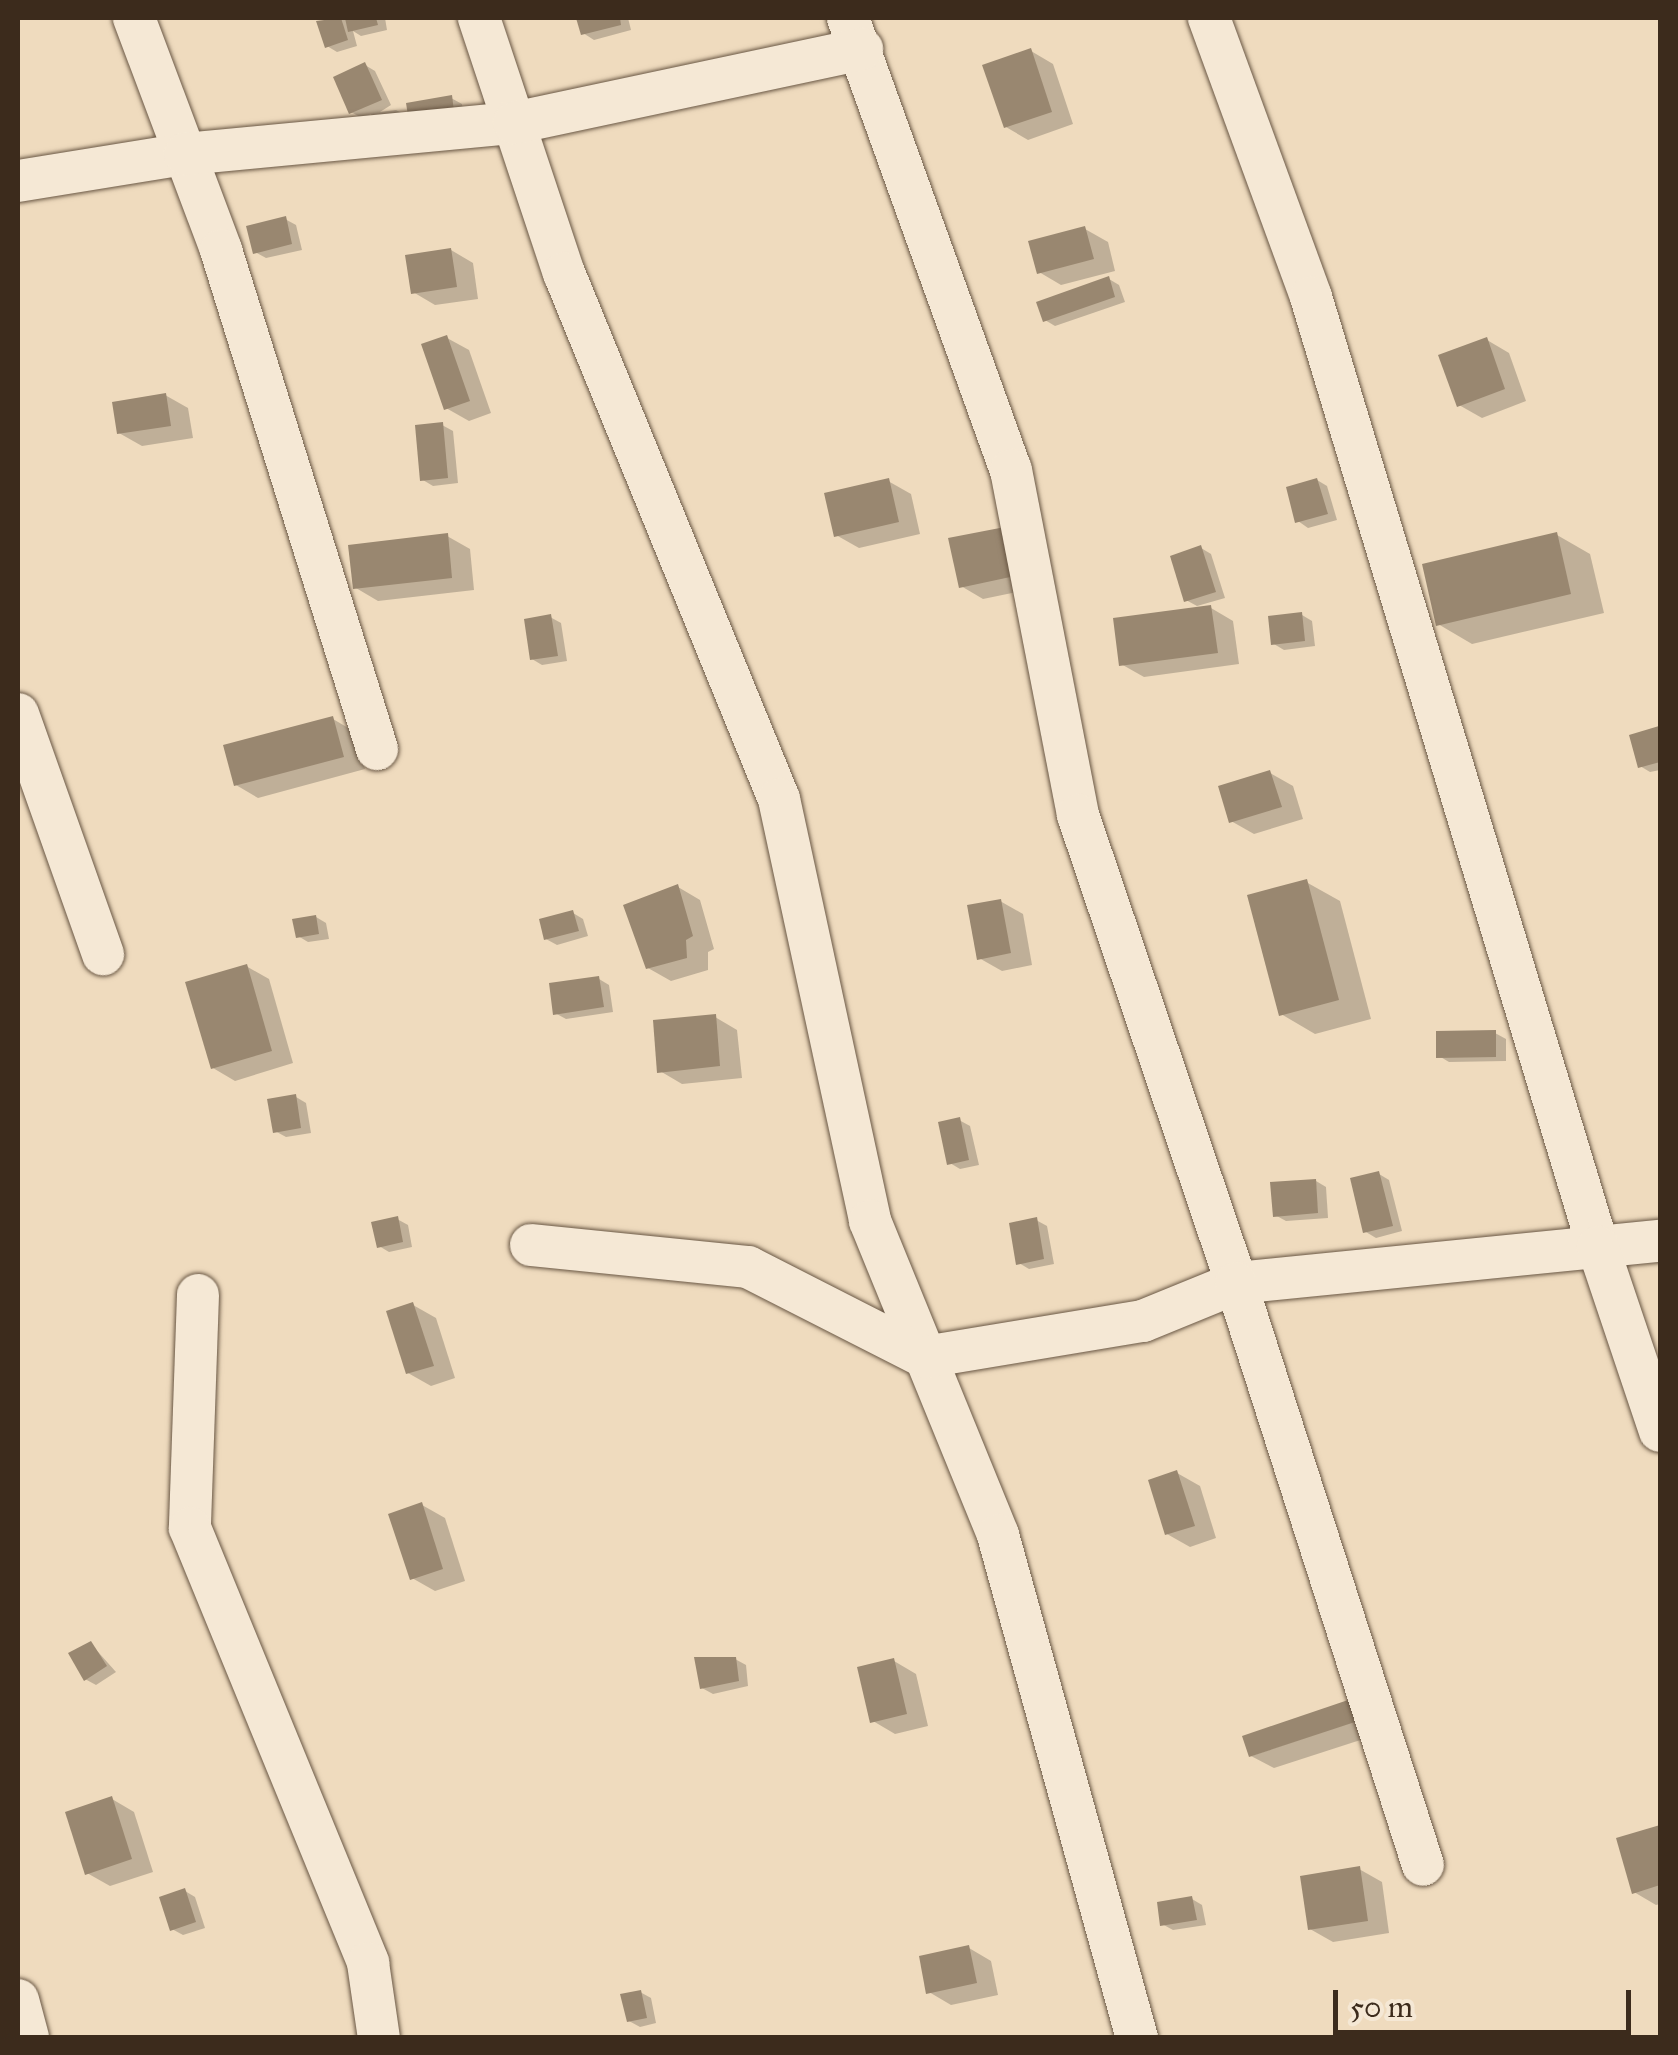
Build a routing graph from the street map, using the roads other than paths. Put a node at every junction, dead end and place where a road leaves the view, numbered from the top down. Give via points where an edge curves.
1 (134, 18) edge
2 (479, 18) edge
3 (1209, 18) edge
4 (855, 33) edge
5 (514, 123) junction
6 (185, 154) junction
7 (18, 181) edge
8 (18, 714) edge
9 (378, 748) dead end
10 (103, 954) dead end
11 (1660, 1241) edge
12 (531, 1245) dead end
13 (1598, 1247) junction
14 (1236, 1283) junction
15 (198, 1296) dead end
16 (925, 1357) junction
17 (1660, 1431) edge
18 (1424, 1864) dead end
19 (18, 2000) edge
20 (28, 2038) edge
21 (379, 2038) edge
22 (1136, 2038) edge

1 - 6 street
2 - 5 street
3 - 13 street via 1312,296
4 - 5 street
4 - 14 street via 1011,470 1078,815
5 - 6 street
5 - 16 street via 564,273 779,799 870,1221
6 - 7 street
6 - 9 street
8 - 10 street
11 - 13 street
12 - 16 street via 748,1266
13 - 14 street
13 - 17 street
14 - 16 street via 1142,1321
14 - 18 street
15 - 21 street via 190,1528 368,1963
16 - 22 street via 998,1535
19 - 20 street

